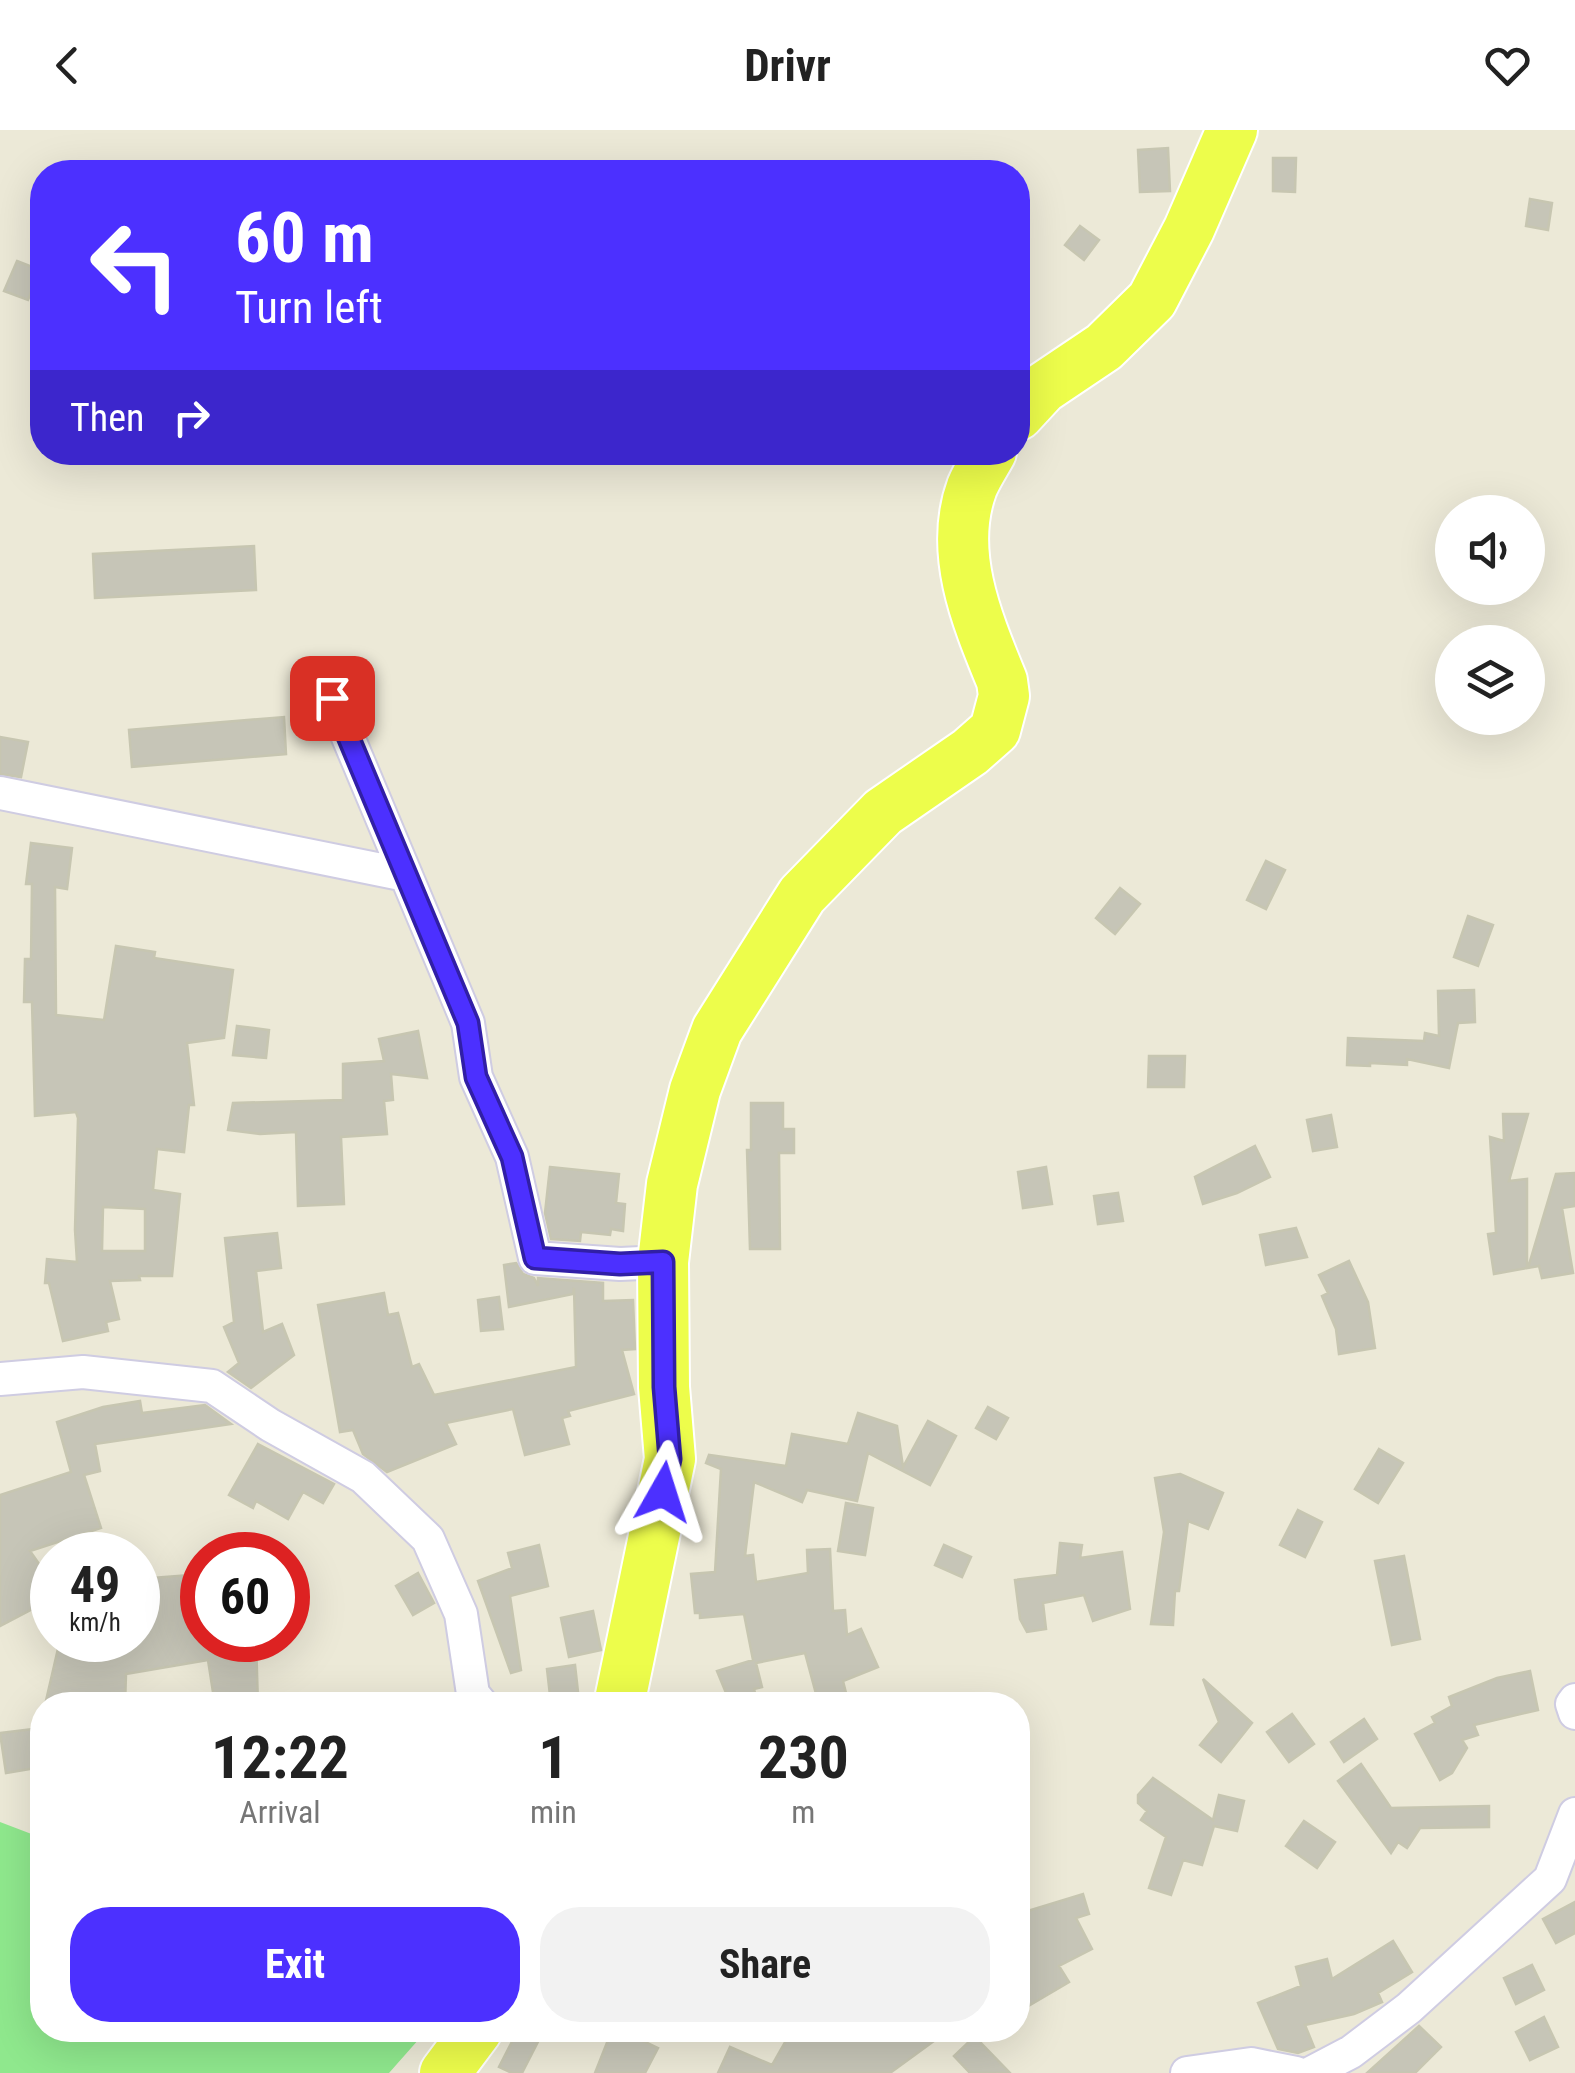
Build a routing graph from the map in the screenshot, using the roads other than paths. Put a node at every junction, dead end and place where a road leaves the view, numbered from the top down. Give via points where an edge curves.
1 (1232, 130) edge
2 (1030, 403) edge
3 (984, 465) edge
4 (332, 698) dead end
5 (0, 794) edge
6 (406, 875) junction
7 (663, 1262) junction
8 (0, 1380) edge
9 (473, 1692) edge
10 (622, 1692) edge
11 (1575, 1700) edge
12 (1575, 1714) edge
13 (1575, 1814) edge
14 (468, 2042) edge
15 (445, 2073) edge
16 (1187, 2073) edge
17 (1296, 2073) edge
18 (1310, 2073) edge

1 - 2 main road via 1152,300 1104,347
3 - 7 main road via 962,535 970,592 1002,681 995,730 883,812 802,895 718,1030 695,1090
4 - 6 street
5 - 6 street
6 - 7 street via 468,1023 476,1077 512,1157 535,1258
7 - 10 main road via 670,1459
8 - 9 street via 83,1372 212,1386 363,1477 428,1539 461,1614
11 - 12 street
13 - 18 street via 1550,1879 1409,2008
14 - 15 main road
16 - 17 street via 1251,2064

